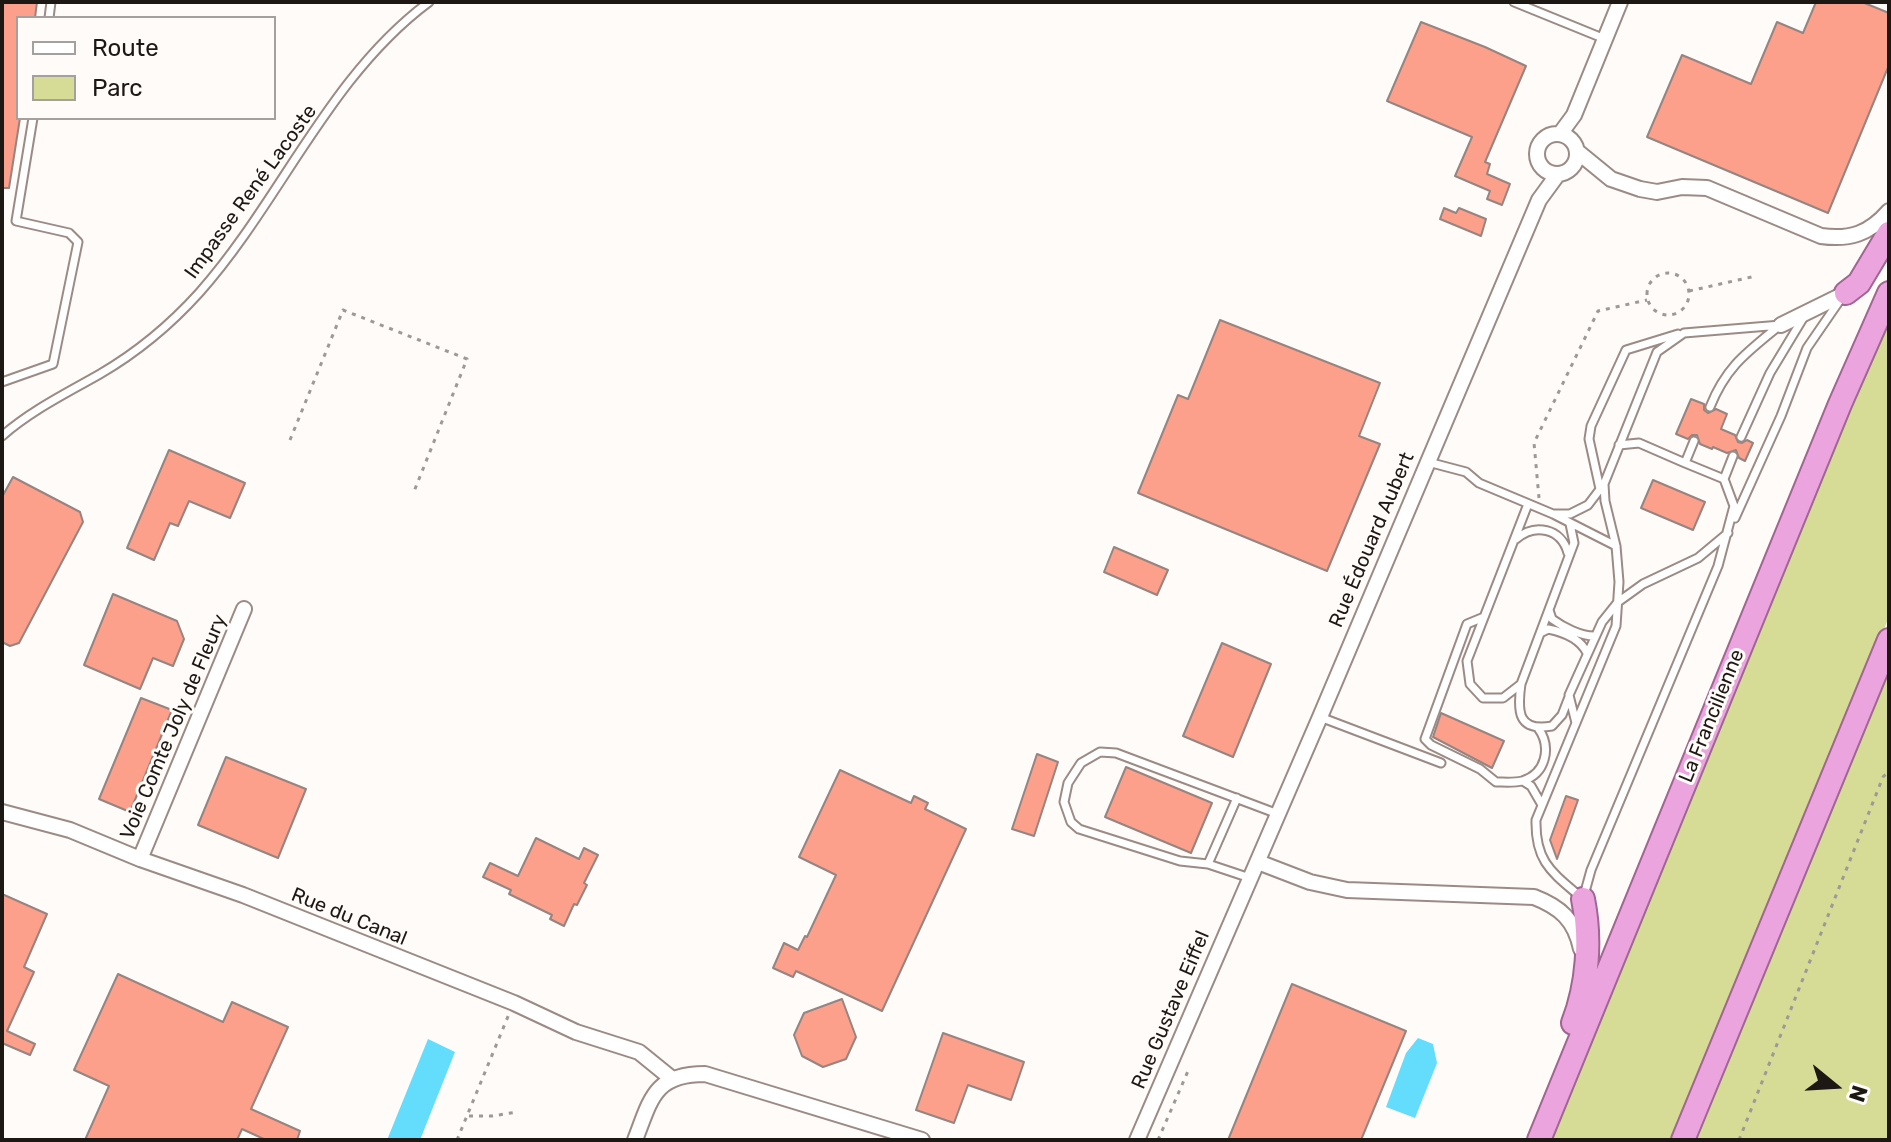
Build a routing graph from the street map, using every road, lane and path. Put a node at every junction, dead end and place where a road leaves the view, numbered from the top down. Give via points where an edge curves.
1 (429, 2) edge
2 (1514, 2) edge
3 (1620, 2) edge
4 (1605, 39) junction
5 (1574, 115) junction
6 (33, 120) edge
7 (1560, 134) junction
8 (1577, 149) junction
9 (1541, 166) junction
10 (1558, 174) junction
11 (1539, 200) junction
12 (1889, 211) edge
13 (1889, 233) edge
14 (1756, 276) dead end
15 (1688, 291) junction
16 (1846, 293) junction
17 (1889, 293) edge
18 (1647, 300) junction
19 (1806, 313) junction
20 (1781, 325) junction
21 (1684, 333) junction
22 (2, 382) edge
23 (1710, 407) dead end
24 (2, 436) edge
25 (1741, 437) dead end
26 (290, 440) dead end
27 (1694, 441) dead end
28 (1619, 445) junction
29 (1733, 456) dead end
30 (1426, 462) junction
31 (1685, 463) junction
32 (1724, 479) junction
33 (1602, 486) junction
34 (413, 494) dead end
35 (1528, 504) junction
36 (1539, 509) junction
37 (1553, 514) junction
38 (1570, 524) junction
39 (1730, 531) junction
40 (1514, 540) junction
41 (1616, 546) junction
42 (1569, 555) junction
43 (1618, 602) junction
44 (244, 609) dead end
45 (1549, 610) junction
46 (1484, 617) junction
47 (1540, 634) junction
48 (1594, 636) junction
49 (1889, 640) edge
50 (1587, 653) junction
51 (1521, 684) junction
52 (1569, 695) junction
53 (1320, 717) junction
54 (1576, 723) junction
55 (1538, 728) junction
56 (1543, 762) junction
57 (1441, 763) dead end
58 (1889, 771) edge
59 (1552, 779) junction
60 (1523, 781) junction
61 (1237, 798) junction
62 (1542, 805) junction
63 (2, 812) edge
64 (1278, 814) junction
65 (140, 859) junction
66 (1258, 862) junction
67 (1208, 864) junction
68 (1250, 878) junction
69 (1242, 895) joint
70 (1583, 899) junction
71 (1585, 958) junction
72 (514, 1003) junction
73 (1188, 1071) dead end
74 (676, 1077) junction
75 (517, 1112) dead end
76 (467, 1116) junction
77 (457, 1140) edge
78 (635, 1140) edge
79 (922, 1140) edge
80 (1137, 1140) edge
81 (1158, 1140) edge
82 (1524, 1140) edge
83 (1539, 1140) edge
84 (1683, 1140) edge
85 (1739, 1140) edge

1 - 24 lane, Impasse René Lacoste via 355,73 246,233 198,293 132,351 26,415
2 - 4 lane
3 - 4 street
4 - 5 street
5 - 7 street
5 - 8 street
6 - 22 lane via 16,221 69,233 78,242 53,364
7 - 8 street
7 - 9 street via 1542,140 1537,153
8 - 10 street via 1575,165
8 - 12 street via 1611,179 1657,192 1707,188 1821,236 1858,236
9 - 10 street
9 - 11 street, Rue Édouard Aubert
10 - 11 street, Rue Édouard Aubert
11 - 30 street, Rue Édouard Aubert
13 - 16 highway via 1859,283
14 - 15 path
15 - 18 path via 1686,305 1669,316 1655,312
15 - 18 path via 1682,279 1663,274 1652,281
16 - 19 street
16 - 39 lane via 1807,348
17 - 83 highway, La Francilienne
18 - 36 path via 1598,311 1534,443
19 - 20 street
19 - 25 lane via 1770,373
20 - 21 lane
20 - 23 lane via 1721,380
21 - 28 lane via 1657,352
21 - 33 lane via 1626,350 1597,409 1589,439
26 - 34 path via 343,310 467,359
27 - 31 lane
28 - 31 lane via 1639,443
28 - 33 lane
29 - 32 lane
30 - 35 lane via 1466,472
30 - 53 street, Rue Édouard Aubert
31 - 32 lane
32 - 39 lane via 1734,506
33 - 37 lane via 1588,505 1570,514
33 - 41 lane
35 - 36 lane
35 - 40 lane
36 - 37 lane
37 - 38 lane
38 - 41 lane
38 - 42 lane via 1574,543
39 - 43 lane via 1698,558
39 - 70 lane
40 - 42 lane via 1532,529 1554,533
40 - 46 lane
41 - 43 lane
42 - 45 lane
43 - 48 lane
43 - 54 lane via 1616,626
44 - 65 street, Voie Comte Joly de Fleury
45 - 47 lane
45 - 48 lane via 1557,623
46 - 51 lane via 1467,661 1470,684 1483,698 1503,698
46 - 60 lane via 1467,624 1425,739 1496,782
47 - 50 lane via 1555,630 1582,643
47 - 51 lane
48 - 50 lane
49 - 84 highway
50 - 52 lane
51 - 55 lane via 1517,709
52 - 54 lane
52 - 55 lane via 1552,726
53 - 57 lane
53 - 64 street, Rue Édouard Aubert
54 - 59 lane
55 - 56 lane via 1546,738
56 - 59 lane
56 - 60 lane
58 - 85 path
59 - 62 lane
60 - 62 lane
61 - 64 lane
61 - 67 lane
61 - 67 lane via 1116,753 1090,756 1068,783 1066,813 1079,829 1180,861
62 - 70 lane via 1535,833 1541,856 1552,873
63 - 65 street, Rue du Canal via 70,830
64 - 66 street, Rue Édouard Aubert
65 - 72 street, Rue du Canal
66 - 68 street, Rue Édouard Aubert
66 - 71 street via 1347,890 1534,897 1555,905 1570,920
67 - 68 lane
68 - 69 street, Rue Édouard Aubert
69 - 80 street, Rue Gustave Eiffel
70 - 71 highway via 1589,927
71 - 82 highway via 1578,1009
72 - 74 street, Rue du Canal via 576,1032 639,1052
72 - 76 path
73 - 81 path
74 - 78 street via 654,1097
74 - 79 street via 719,1077
75 - 76 path
76 - 77 path

